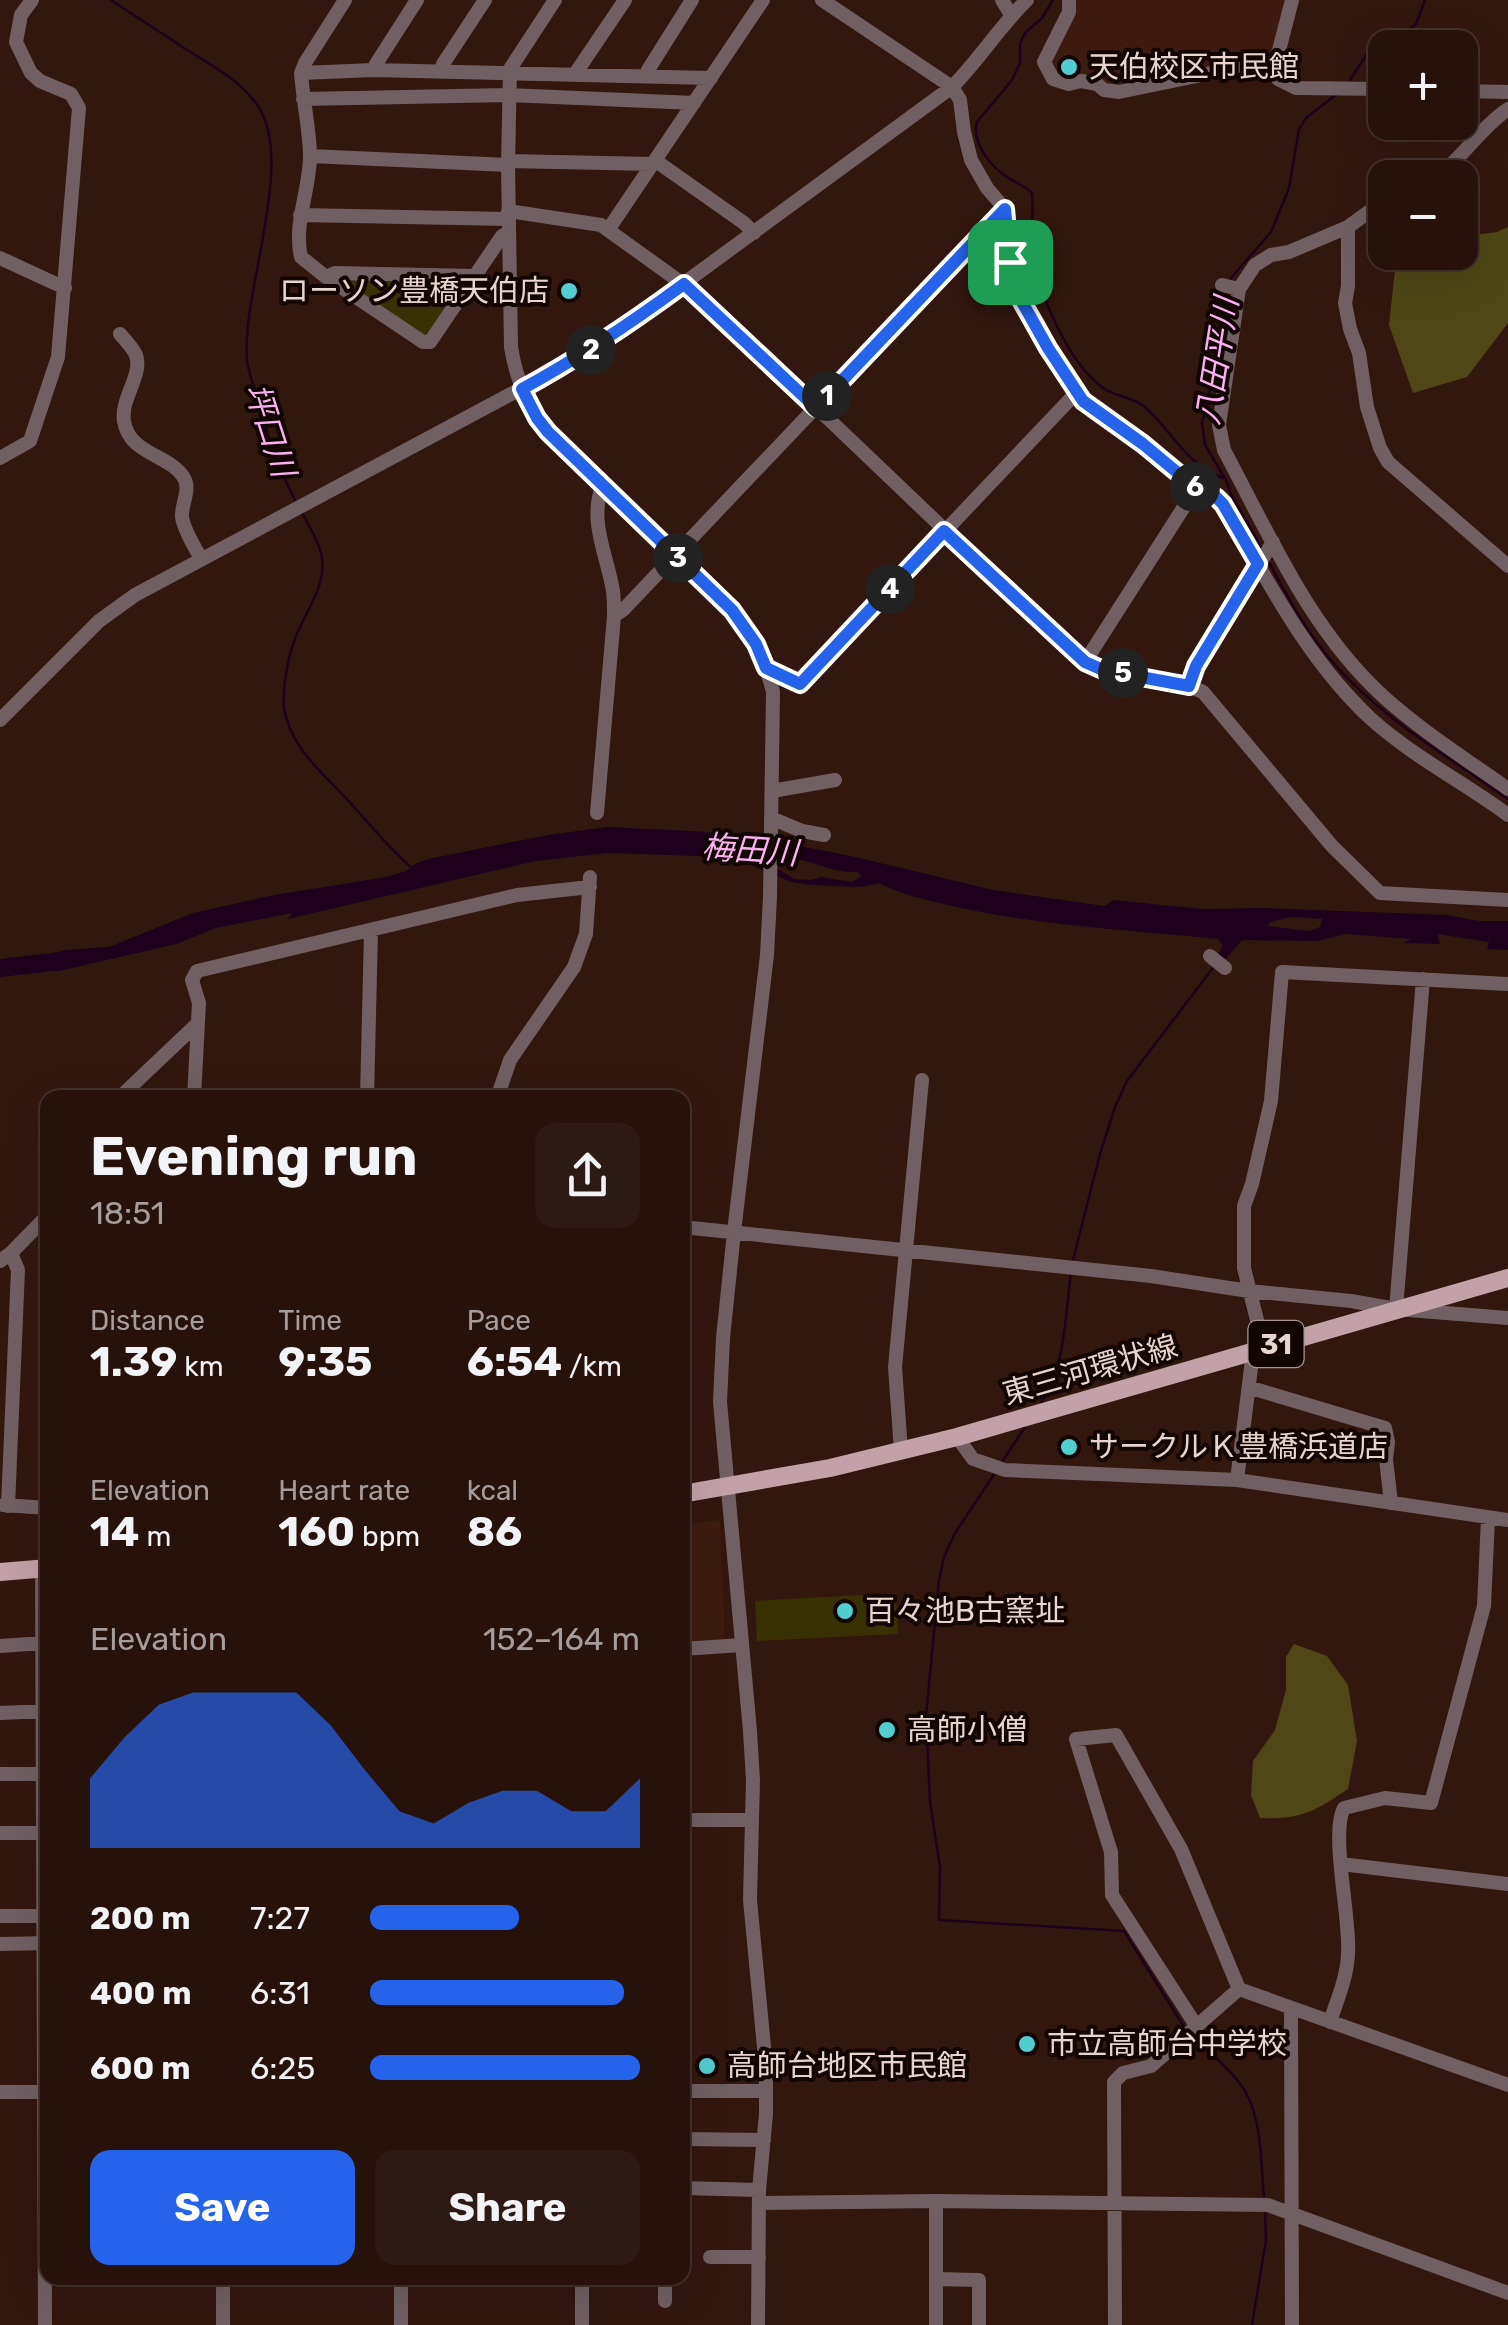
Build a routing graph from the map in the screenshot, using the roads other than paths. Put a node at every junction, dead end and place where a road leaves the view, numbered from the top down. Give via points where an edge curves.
1 (32, 0) edge
2 (345, 0) edge
3 (418, 0) edge
4 (486, 0) edge
5 (555, 0) edge
6 (624, 0) edge
7 (692, 0) edge
8 (763, 0) edge
9 (822, 0) edge
10 (1002, 0) edge
11 (1026, 0) edge
12 (1068, 0) edge
13 (1292, 0) edge
14 (1011, 16) junction
15 (1276, 62) junction
16 (374, 70) junction
17 (441, 72) junction
18 (301, 73) junction
19 (510, 74) junction
20 (576, 74) junction
21 (646, 76) junction
22 (712, 78) junction
23 (952, 87) junction
24 (1368, 90) edge
25 (1478, 91) edge
26 (1508, 92) edge
27 (508, 95) junction
28 (303, 99) junction
29 (694, 103) junction
30 (1508, 109) edge
31 (310, 156) junction
32 (1457, 160) edge
33 (508, 163) junction
34 (654, 163) junction
35 (1005, 209) junction
36 (1368, 212) edge
37 (300, 215) junction
38 (508, 221) junction
39 (1348, 227) junction
40 (608, 230) junction
41 (754, 233) junction
42 (0, 258) edge
43 (474, 276) junction
44 (326, 277) junction
45 (684, 284) junction
46 (1222, 285) dead end
47 (65, 288) junction
48 (1239, 289) junction
49 (120, 334) dead end
50 (522, 389) junction
51 (1076, 393) junction
52 (816, 408) junction
53 (0, 458) edge
54 (603, 484) junction
55 (1196, 488) junction
56 (944, 531) junction
57 (1273, 542) junction
58 (675, 556) junction
59 (202, 560) junction
60 (1258, 564) junction
61 (1508, 566) edge
62 (614, 616) junction
63 (1085, 662) junction
64 (766, 668) junction
65 (1189, 686) junction
66 (0, 720) edge
67 (835, 780) dead end
68 (1508, 789) edge
69 (772, 790) junction
70 (596, 814) dead end
71 (1508, 815) edge
72 (771, 818) junction
73 (824, 835) dead end
74 (1508, 900) edge
75 (371, 931) junction
76 (1210, 956) dead end
77 (1225, 968) dead end
78 (1424, 980) junction
79 (1508, 984) edge
80 (198, 1023) junction
81 (922, 1080) dead end
82 (127, 1090) edge
83 (194, 1090) edge
84 (367, 1090) edge
85 (500, 1090) edge
86 (40, 1223) edge
87 (690, 1227) edge
88 (734, 1232) junction
89 (905, 1250) junction
90 (6, 1257) edge
91 (1508, 1278) edge
92 (1250, 1290) junction
93 (1396, 1310) junction
94 (1508, 1318) edge
95 (1256, 1350) junction
96 (1249, 1390) junction
97 (957, 1437) junction
98 (901, 1452) junction
99 (1238, 1480) junction
100 (728, 1486) junction
101 (690, 1493) edge
102 (1390, 1504) junction
103 (4, 1505) edge
104 (40, 1507) edge
105 (1488, 1518) junction
106 (1508, 1520) edge
107 (40, 1569) edge
108 (0, 1572) edge
109 (40, 1643) edge
110 (742, 1645) junction
111 (0, 1646) edge
112 (690, 1648) edge
113 (40, 1711) edge
114 (0, 1713) edge
115 (0, 1774) edge
116 (40, 1774) edge
117 (690, 1820) edge
118 (752, 1820) junction
119 (0, 1833) edge
120 (40, 1833) edge
121 (1341, 1864) junction
122 (1508, 1884) edge
123 (0, 1916) edge
124 (40, 1916) edge
125 (40, 1943) edge
126 (0, 1944) edge
127 (1239, 1989) junction
128 (1291, 2008) junction
129 (1330, 2022) junction
130 (1192, 2032) junction
131 (1508, 2085) edge
132 (690, 2090) edge
133 (766, 2091) junction
134 (0, 2092) edge
135 (40, 2092) edge
136 (690, 2139) edge
137 (764, 2140) junction
138 (690, 2189) edge
139 (759, 2196) junction
140 (936, 2201) junction
141 (1114, 2202) junction
142 (1292, 2213) junction
143 (710, 2257) dead end
144 (758, 2257) junction
145 (936, 2279) junction
146 (45, 2285) edge
147 (223, 2285) edge
148 (401, 2285) edge
149 (582, 2285) edge
150 (665, 2285) edge
151 (1508, 2293) edge
152 (665, 2301) dead end
153 (45, 2325) edge
154 (223, 2325) edge
155 (401, 2325) edge
156 (582, 2325) edge
157 (758, 2325) edge
158 (936, 2325) edge
159 (980, 2325) edge
160 (1114, 2325) edge
161 (1292, 2325) edge

1 - 47 street via 16,42 31,73 71,94 79,108
2 - 18 street
3 - 16 street
4 - 17 street
5 - 19 street
6 - 20 street
7 - 21 street
8 - 22 street
9 - 23 street
10 - 14 street
11 - 14 street
12 - 15 street via 1069,12 1044,62 1052,79 1118,92
13 - 15 street
14 - 23 street
15 - 24 street via 1278,79 1296,88
16 - 17 street
16 - 18 street
17 - 19 street
18 - 28 street
19 - 20 street
19 - 27 street
20 - 21 street
21 - 22 street
22 - 29 street
23 - 35 street via 970,160
23 - 41 street
25 - 26 street
27 - 28 street
27 - 29 street
27 - 33 street
28 - 31 street
29 - 34 street
30 - 32 street
31 - 33 street
31 - 37 street
33 - 34 street
33 - 38 street
34 - 40 street
34 - 41 street
35 - 51 street via 1017,293
35 - 52 street
36 - 39 street
37 - 38 street
37 - 44 street via 300,257
38 - 40 street
38 - 43 street
38 - 50 street via 511,347
39 - 48 street via 1270,256
39 - 61 street via 1345,302 1380,448
40 - 45 street
41 - 45 street
42 - 47 street
43 - 44 street
43 - 44 street via 430,342
45 - 50 street
45 - 52 street
46 - 48 street
47 - 53 street via 58,357 30,442
48 - 57 street via 1218,425 1224,450
49 - 59 street via 138,363 124,405 127,432 186,480 184,526
50 - 54 street via 548,432
50 - 59 street
51 - 55 street
51 - 56 street
52 - 56 street
52 - 58 street
54 - 58 street
54 - 62 street via 596,528
55 - 60 street via 1223,504
55 - 63 street
56 - 63 street
56 - 64 street via 800,684
57 - 60 street
57 - 68 street via 1316,619 1360,674
58 - 62 street
58 - 64 street via 732,610
59 - 66 street via 99,621
60 - 65 street
60 - 71 street via 1344,692 1415,752
62 - 70 street
63 - 65 street
64 - 69 street via 774,710
65 - 74 street via 1203,692 1380,893
67 - 69 street
69 - 72 street
72 - 73 street
72 - 88 street via 767,956
75 - 80 street via 197,971 192,980
75 - 84 street
75 - 85 street via 590,882 586,934 574,967 510,1060
76 - 77 street
78 - 79 street
78 - 92 street via 1282,972 1270,1100 1244,1206
78 - 93 street
80 - 82 street
80 - 83 street
81 - 89 street
86 - 90 street
87 - 88 street
88 - 89 street
88 - 100 street via 720,1387
89 - 92 street
89 - 98 street via 896,1367
90 - 103 street via 18,1270
91 - 93 main road, 東三河環状線 / 31
92 - 93 street
92 - 95 street
93 - 94 street
93 - 95 main road, 東三河環状線 / 31
95 - 96 street
95 - 97 main road, 東三河環状線 / 31
96 - 99 street
96 - 102 street via 1385,1428
97 - 98 main road, 東三河環状線 / 31
97 - 99 street via 973,1459 1005,1470
98 - 100 main road, 東三河環状線 / 31
99 - 102 street
100 - 101 main road, 東三河環状線 / 31
100 - 110 street
102 - 105 street
103 - 104 street
105 - 106 street
105 - 121 street via 1484,1606 1431,1803 1385,1798 1344,1808
107 - 108 main road
109 - 111 street
110 - 112 street
110 - 118 street
113 - 114 street
115 - 116 street
117 - 118 street
118 - 133 street via 750,1900
119 - 120 street
121 - 122 street
121 - 129 street via 1349,1952
123 - 124 street
125 - 126 street
127 - 128 street
127 - 130 street
127 - 130 street via 1180,1850 1116,1735 1076,1740 1111,1852 1112,1895
128 - 129 street
128 - 142 street
129 - 131 street
130 - 141 street via 1152,2066 1114,2082
132 - 133 street
133 - 137 street
134 - 135 street
136 - 137 street
137 - 139 street
138 - 139 street
139 - 140 street
139 - 144 street
140 - 141 street
140 - 145 street
141 - 142 street via 1268,2205
141 - 160 street
142 - 151 street
142 - 161 street
143 - 144 street
144 - 157 street
145 - 158 street
145 - 159 street via 979,2280
146 - 153 street
147 - 154 street
148 - 155 street
149 - 156 street
150 - 152 street

